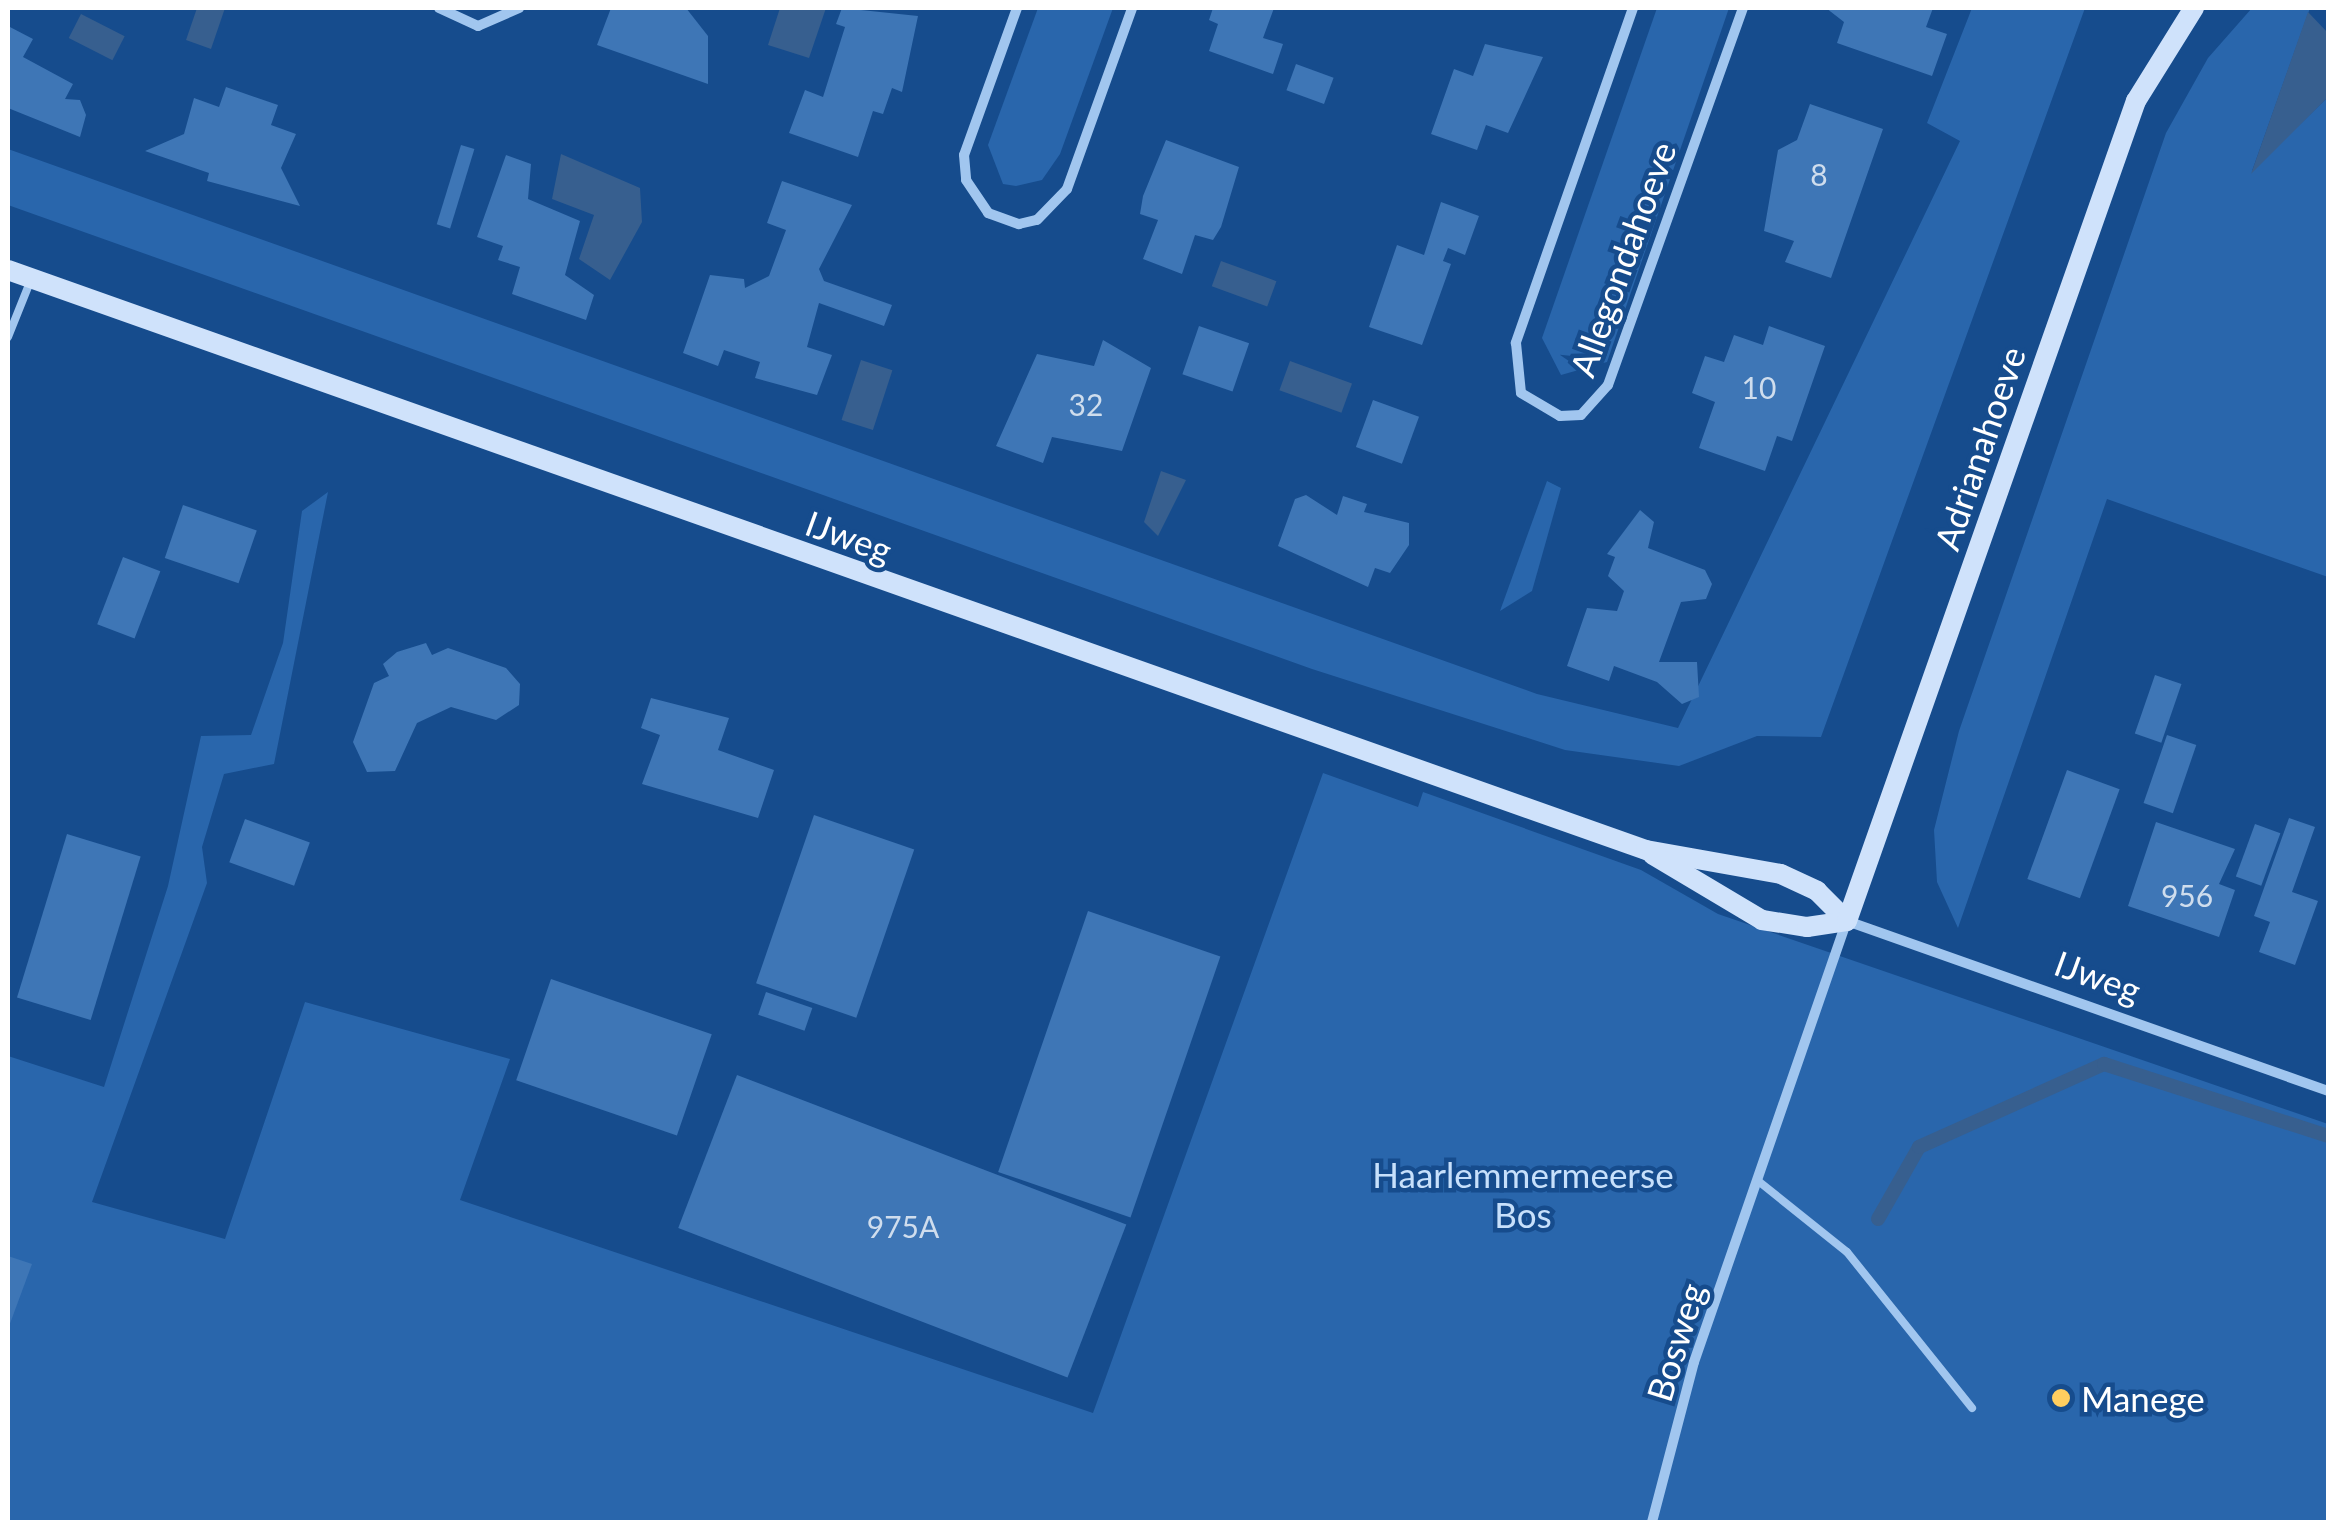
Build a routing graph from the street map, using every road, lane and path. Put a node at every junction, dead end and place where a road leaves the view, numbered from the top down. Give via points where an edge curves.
1 (439, 8) edge
2 (518, 8) edge
3 (1018, 8) edge
4 (1132, 8) edge
5 (1633, 8) edge
6 (1743, 8) edge
7 (2194, 8) edge
8 (8, 270) edge
9 (32, 278) junction
10 (8, 336) edge
11 (1646, 850) junction
12 (1847, 921) junction
13 (2328, 1091) edge
14 (1756, 1180) junction
15 (1972, 1408) dead end
16 (1652, 1522) edge

1 - 2 street via 478,26
3 - 4 street via 964,155 966,180 988,213 1019,224 1037,220 1067,190
5 - 6 street, Allegondahoeve via 1516,342 1521,393 1560,416 1581,415 1608,384
7 - 12 street, Adrianahoeve via 2136,101
8 - 9 street, IJweg
9 - 10 lane
9 - 11 street, IJweg
11 - 12 street, IJweg via 1780,874 1817,891
11 - 12 street, IJweg via 1762,920
12 - 13 street, IJweg
12 - 14 street, Bosweg
14 - 15 lane via 1847,1252
14 - 16 street, Bosweg

